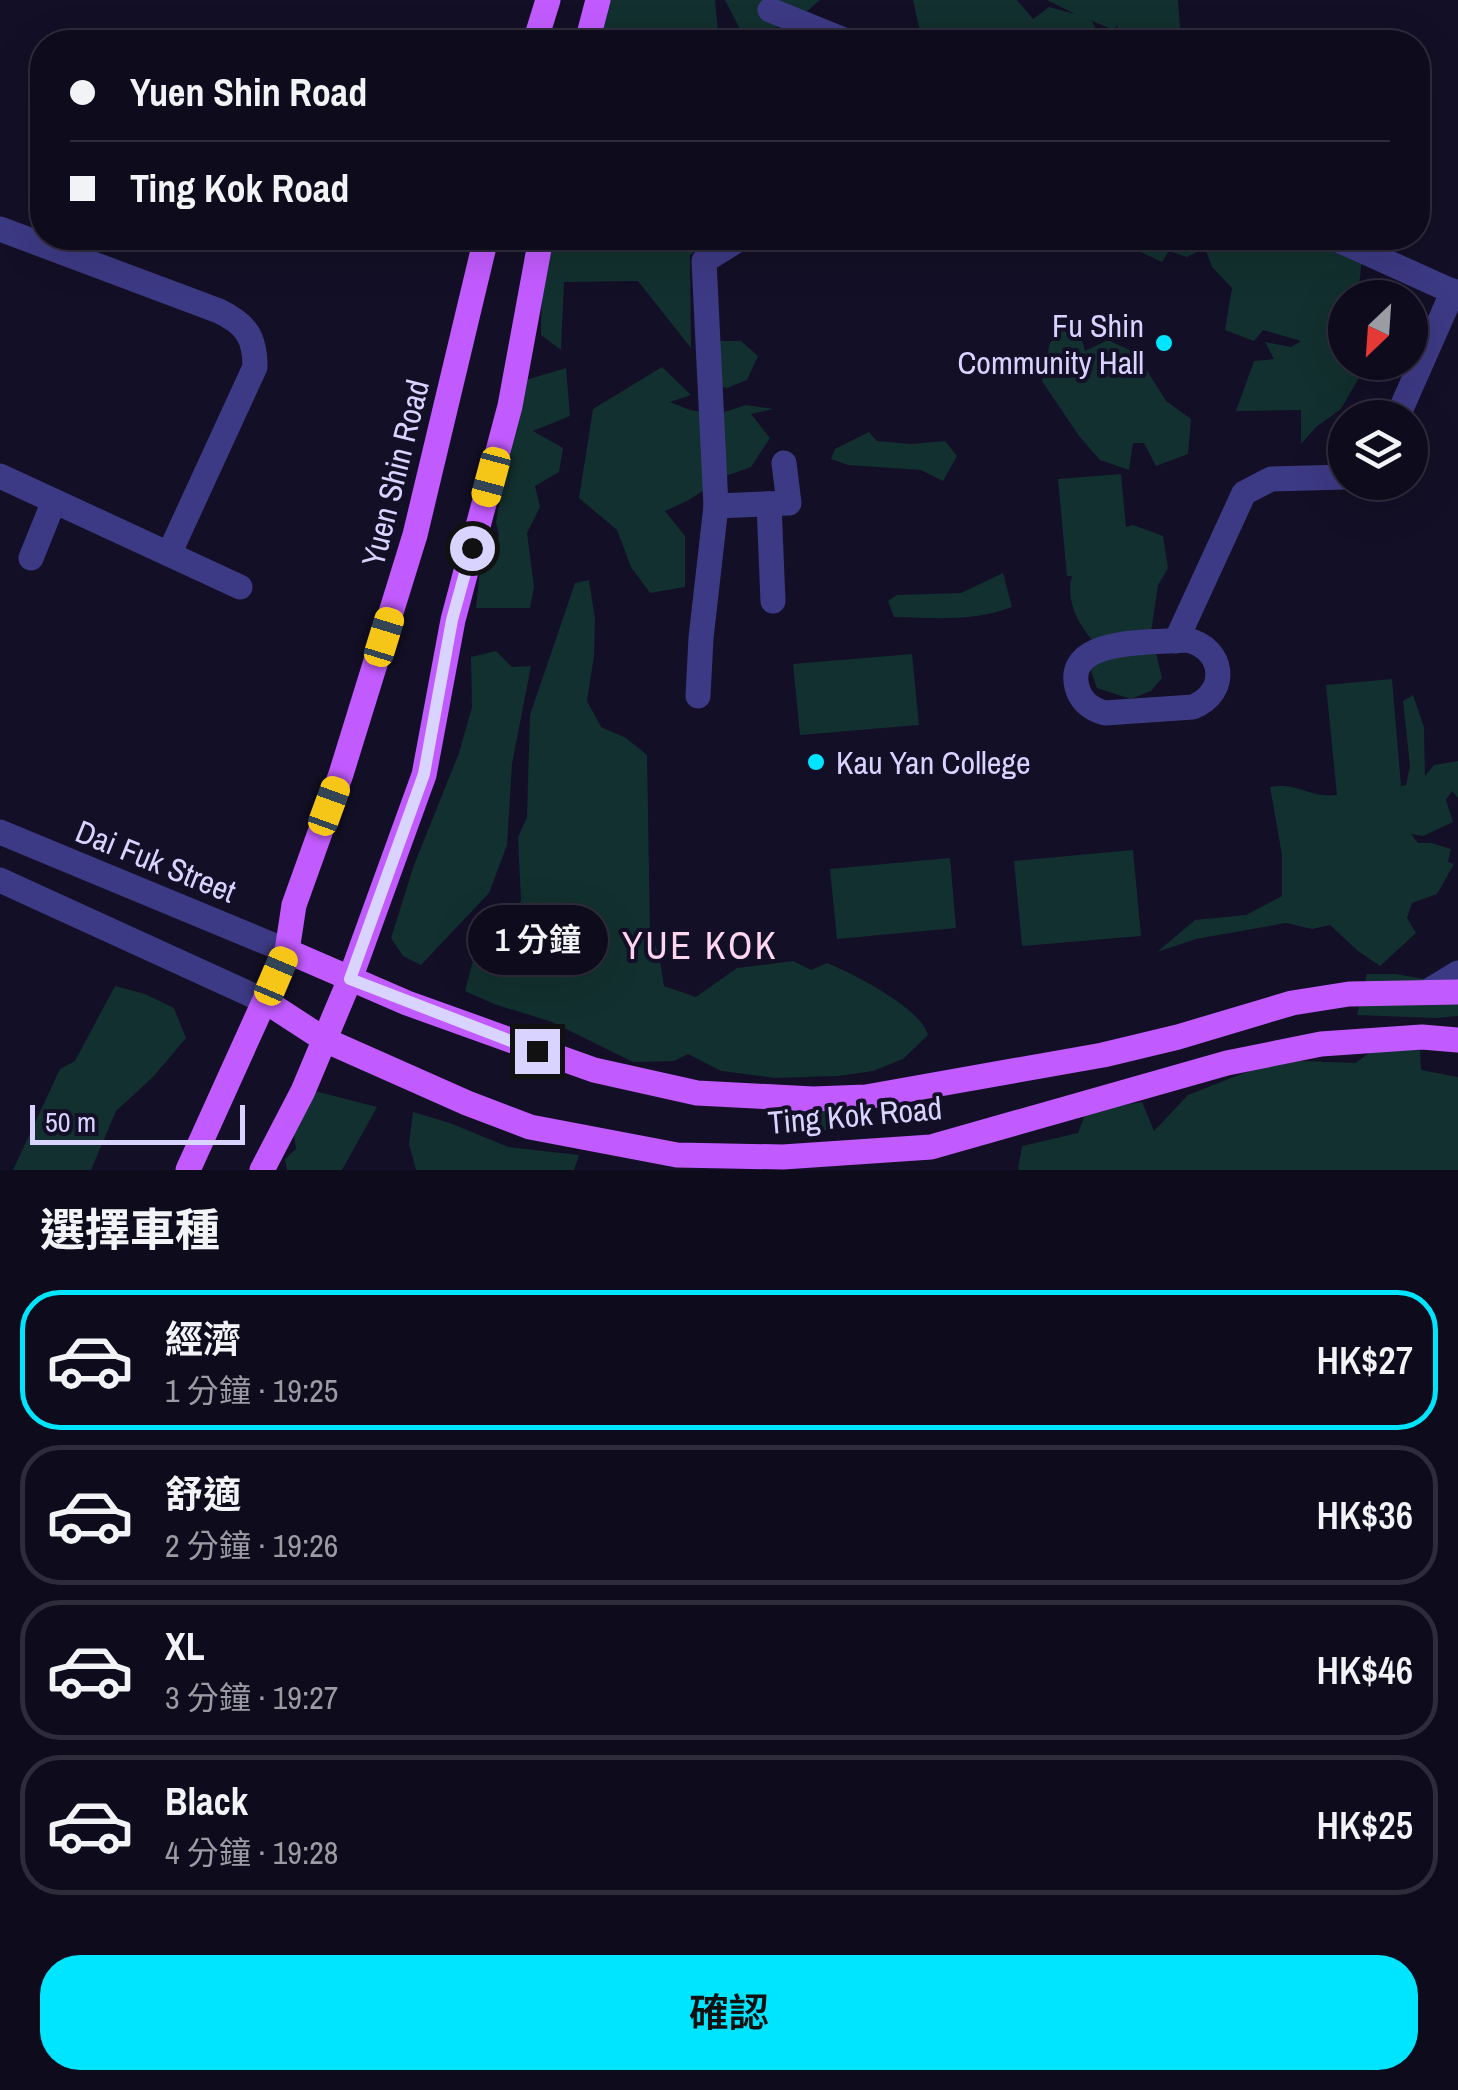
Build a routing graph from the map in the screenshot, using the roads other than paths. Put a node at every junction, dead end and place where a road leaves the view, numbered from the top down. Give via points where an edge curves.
1 (548, 0) edge
2 (598, 0) edge
3 (770, 10) dead end
4 (539, 30) edge
5 (589, 30) edge
6 (815, 30) edge
7 (0, 229) edge
8 (30, 240) edge
9 (55, 250) edge
10 (483, 250) edge
11 (540, 250) edge
12 (722, 250) edge
13 (1361, 250) edge
14 (1455, 292) edge
15 (1404, 400) edge
16 (784, 464) dead end
17 (0, 476) edge
18 (1328, 476) edge
19 (54, 501) junction
20 (769, 504) junction
21 (716, 506) junction
22 (169, 554) junction
23 (31, 558) dead end
24 (240, 587) dead end
25 (773, 601) dead end
26 (1176, 641) junction
27 (698, 696) dead end
28 (0, 832) edge
29 (0, 880) edge
30 (287, 951) junction
31 (1458, 973) edge
32 (350, 979) junction
33 (1427, 992) junction
34 (1458, 992) edge
35 (265, 1001) junction
36 (325, 1040) junction
37 (1458, 1040) edge
38 (748, 1163) edge
39 (188, 1170) edge
40 (262, 1170) edge

1 - 4 main road
2 - 5 main road
3 - 6 street
7 - 8 street
9 - 22 street via 219,312 250,334 255,368
10 - 30 main road, Yuen Shin Road via 415,535 294,905
11 - 32 main road via 510,406 452,620 424,774
12 - 21 street via 704,261
13 - 14 street
14 - 15 street
16 - 20 street via 790,502
17 - 19 street
18 - 26 street via 1271,478 1244,493
19 - 22 street
19 - 23 street
20 - 21 street
20 - 25 street
21 - 27 street
22 - 24 street
26 - 26 street via 1089,653 1077,670 1081,698 1105,714 1204,703 1216,688 1219,666 1207,648
28 - 30 street, Dai Fuk Street
29 - 35 street
30 - 32 main road, Ting Kok Road
30 - 35 main road
31 - 33 street
32 - 33 main road, Ting Kok Road via 594,1070 697,1093 813,1099 866,1098 1103,1055 1292,1003
32 - 36 main road
33 - 34 main road, Ting Kok Road
35 - 36 main road, Ting Kok Road
35 - 39 main road
36 - 38 main road, Ting Kok Road via 530,1126
36 - 40 main road
37 - 38 main road, Ting Kok Road via 1320,1044 1227,1063 932,1147

